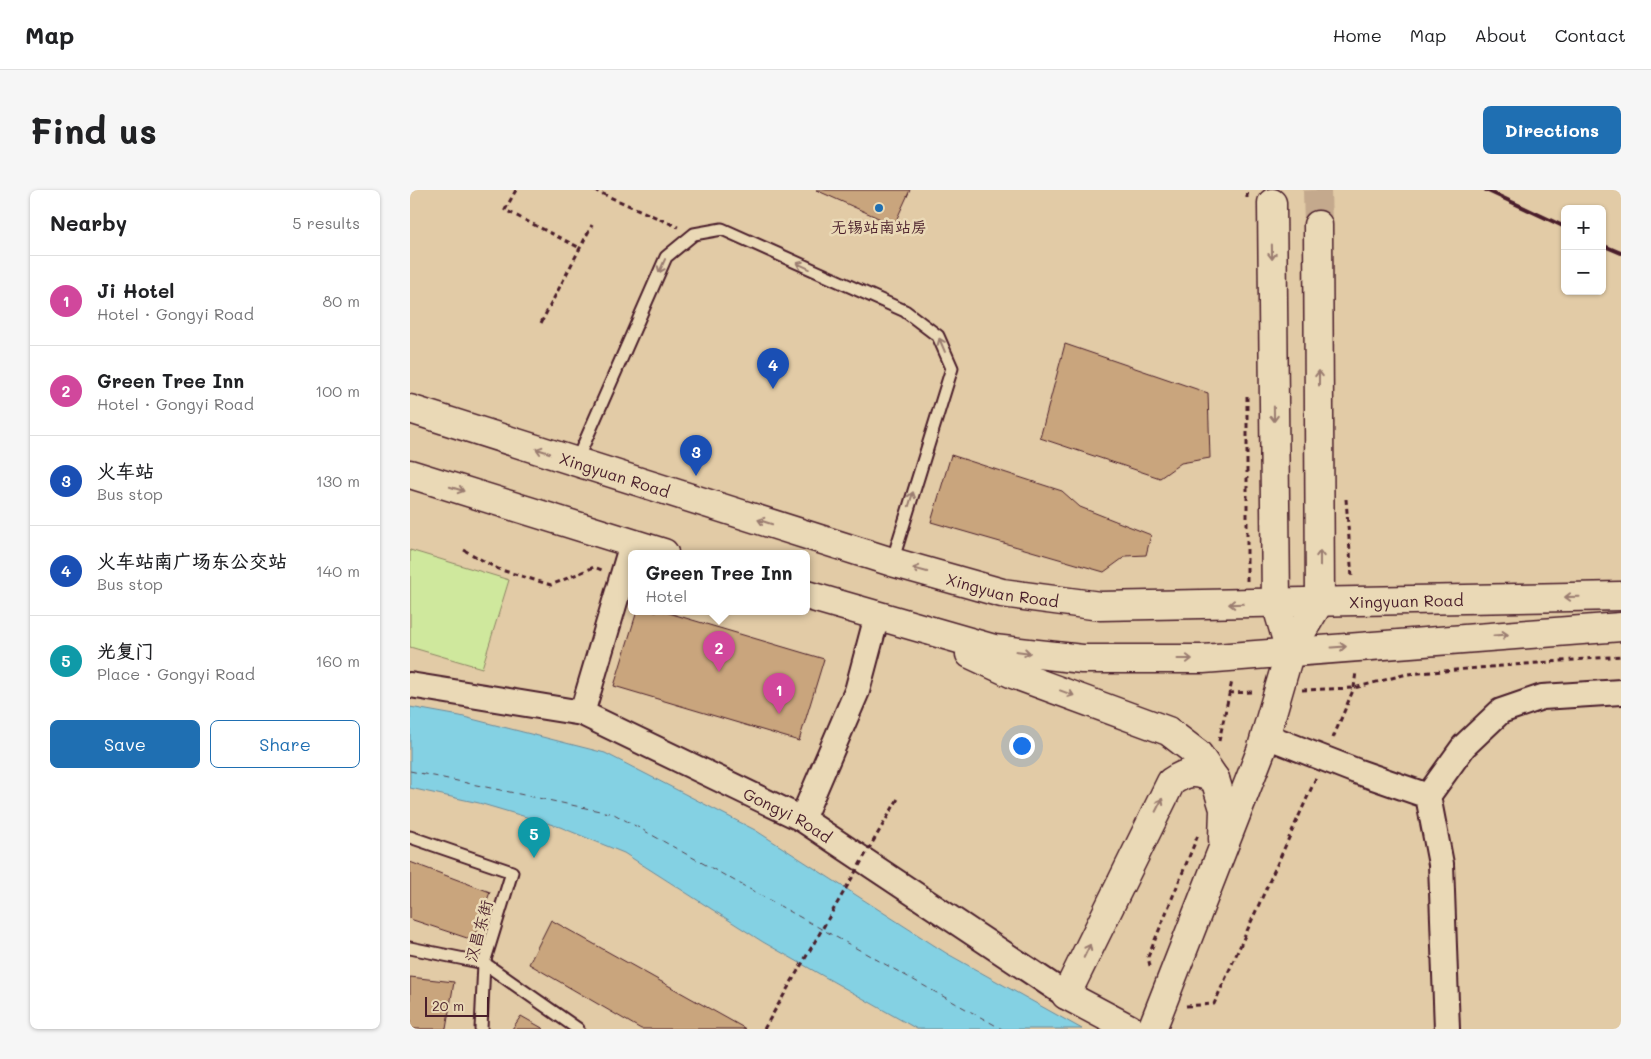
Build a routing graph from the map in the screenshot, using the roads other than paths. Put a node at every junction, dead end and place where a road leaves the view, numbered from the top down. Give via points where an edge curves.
1 (1272, 203) dead end
2 (1318, 225) tunnel mouth
3 (410, 409) edge
4 (576, 462) junction
5 (410, 474) edge
6 (632, 544) junction
7 (630, 550) edge
8 (653, 550) edge
9 (628, 557) edge
10 (892, 562) junction
11 (1621, 596) edge
12 (810, 597) edge
13 (1320, 601) junction
14 (1276, 603) junction
15 (877, 616) junction
16 (910, 626) junction
17 (1621, 627) edge
18 (1290, 651) junction
19 (410, 685) edge
20 (1621, 692) edge
21 (582, 713) junction
22 (1266, 736) junction
23 (1216, 779) junction
24 (1428, 796) junction
25 (802, 819) junction
26 (410, 837) edge
27 (1222, 855) junction
28 (410, 948) edge
29 (484, 963) junction
30 (1066, 995) junction
31 (1157, 1019) edge
32 (481, 1029) edge
33 (578, 1029) edge
34 (1130, 1029) edge
35 (1447, 1029) edge

1 -> 14 main road
13 -> 2 main road
4 -> 3 main road, Xingyuan Road
10 -> 4 main road, Xingyuan Road
10 -> 4 lane via 952,368 938,336 906,311 722,230 694,234 666,257
5 -> 6 main road
6 - 7 street
6 - 8 main road
9 - 21 street
14 -> 10 main road, Xingyuan Road via 1100,606 1002,593
11 -> 13 main road, Xingyuan Road
12 - 15 main road
13 - 14 main road, Xingyuan Road
13 - 18 main road
14 - 18 main road
15 - 16 main road
15 - 25 street via 857,691
16 -> 18 main road via 994,649 1082,659 1203,659
16 -> 23 main road via 1013,674 1168,731 1198,754
18 -> 17 main road
18 - 22 main road
19 - 21 street, Gongyi Road
20 - 24 street via 1542,697 1501,711 1464,746
21 - 25 street, Gongyi Road
22 - 24 street
22 - 27 main road
23 - 27 main road via 1224,809
30 -> 23 main road via 1171,782 1183,774 1199,772
24 - 35 street via 1441,864
25 - 30 street, Gongyi Road
26 - 29 lane, 汉昌东街 via 512,872
27 - 31 main road
28 - 29 lane
29 - 32 lane, 汉昌东街
29 - 33 lane
30 - 34 main road, Gongyi Road

